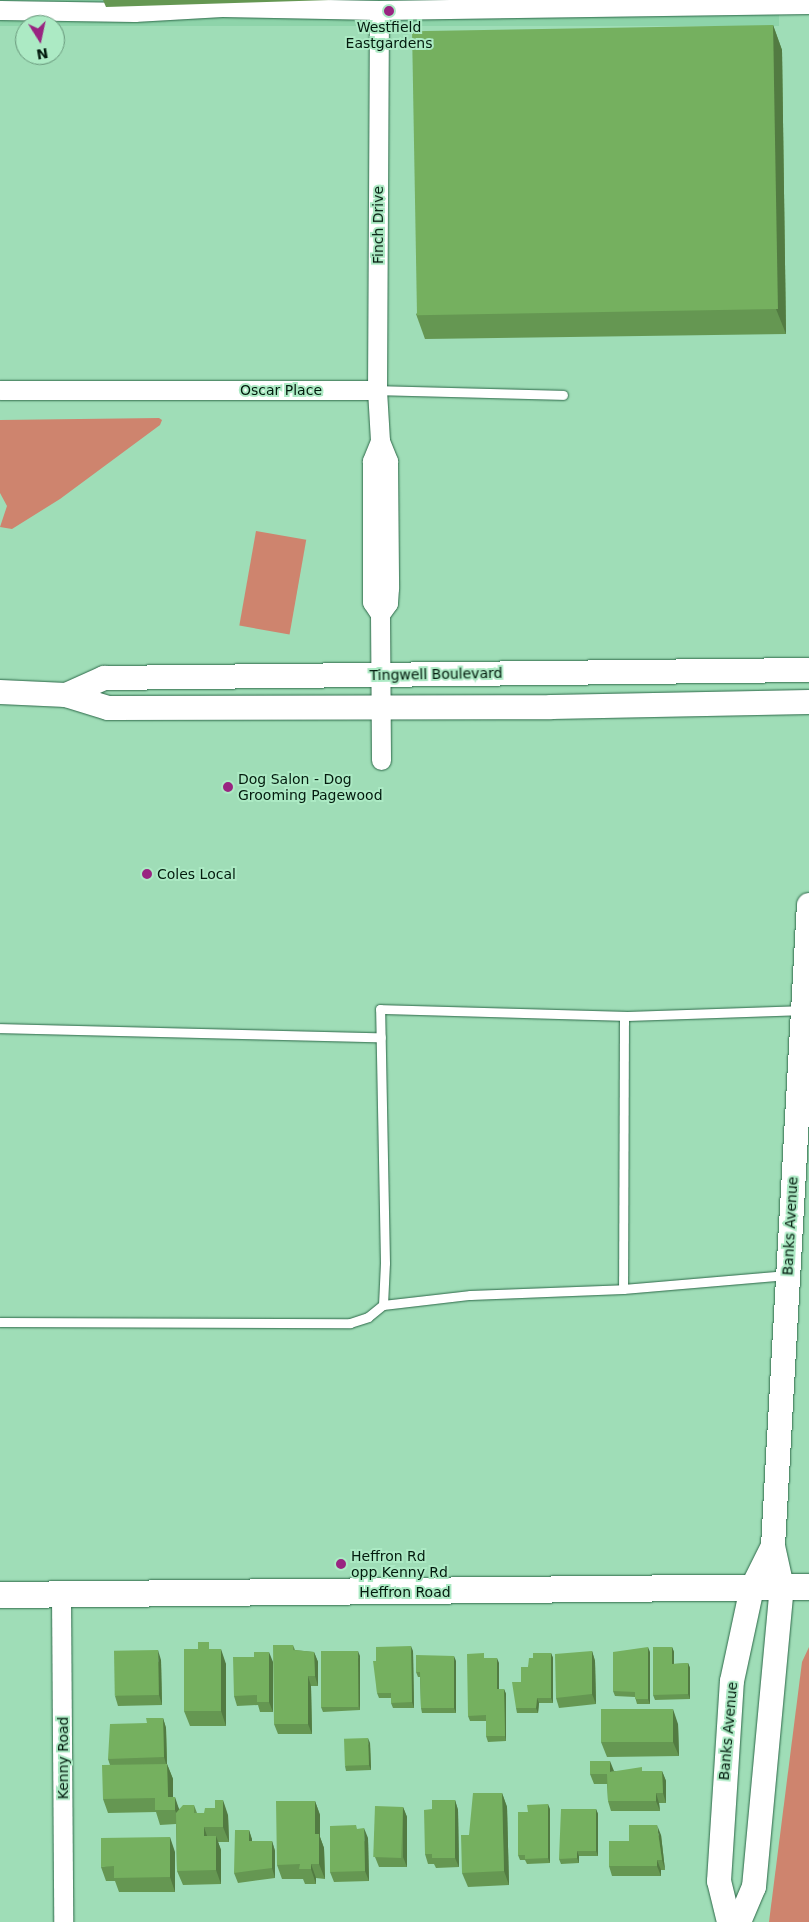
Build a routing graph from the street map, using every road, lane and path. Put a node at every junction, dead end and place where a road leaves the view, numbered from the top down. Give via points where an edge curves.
1 (809, 4) edge
2 (0, 10) edge
3 (379, 10) junction
4 (0, 390) edge
5 (377, 390) junction
6 (562, 395) dead end
7 (809, 670) edge
8 (381, 674) junction
9 (0, 692) edge
10 (66, 695) junction
11 (809, 702) edge
12 (382, 706) junction
13 (381, 760) dead end
14 (809, 905) edge
15 (802, 1010) junction
16 (624, 1016) junction
17 (0, 1028) edge
18 (381, 1037) junction
19 (787, 1275) junction
20 (624, 1289) junction
21 (383, 1305) junction
22 (0, 1322) edge
23 (773, 1546) junction
24 (782, 1587) junction
25 (809, 1587) edge
26 (752, 1588) junction
27 (0, 1595) edge
28 (61, 1595) junction
29 (63, 1922) edge
30 (729, 1922) edge
31 (739, 1922) edge

1 - 3 street
2 - 3 street via 134,12 222,7
3 - 5 street, Finch Drive
4 - 5 street, Oscar Place
5 - 6 lane, Oscar Place
5 - 8 street, Finch Drive via 380,441 388,461 389,588 388,603 380,614
7 - 8 street, Tingwell Boulevard
8 - 10 street, Tingwell Boulevard via 104,678
8 - 12 street, Finch Drive
9 - 10 street, Tingwell Boulevard
10 - 12 street, Tingwell Boulevard via 108,708
11 - 12 street, Tingwell Boulevard via 551,707
12 - 13 street, Finch Drive
14 - 15 street, Banks Avenue
15 - 16 lane
15 - 19 street, Banks Avenue
16 - 18 lane via 380,1009
16 - 20 lane
17 - 18 lane
18 - 21 lane
19 - 20 lane
19 - 23 street, Banks Avenue
20 - 21 lane via 470,1295
21 - 22 lane via 368,1317 350,1323
23 - 24 street, Banks Avenue
23 - 26 street, Banks Avenue
24 - 25 main road, Heffron Road
24 - 26 main road, Heffron Road
24 - 31 street, Banks Avenue via 754,1887
26 - 28 main road, Heffron Road
26 - 30 street, Banks Avenue via 732,1681 724,1767 719,1881
27 - 28 main road, Heffron Road
28 - 29 street, Kenny Road

